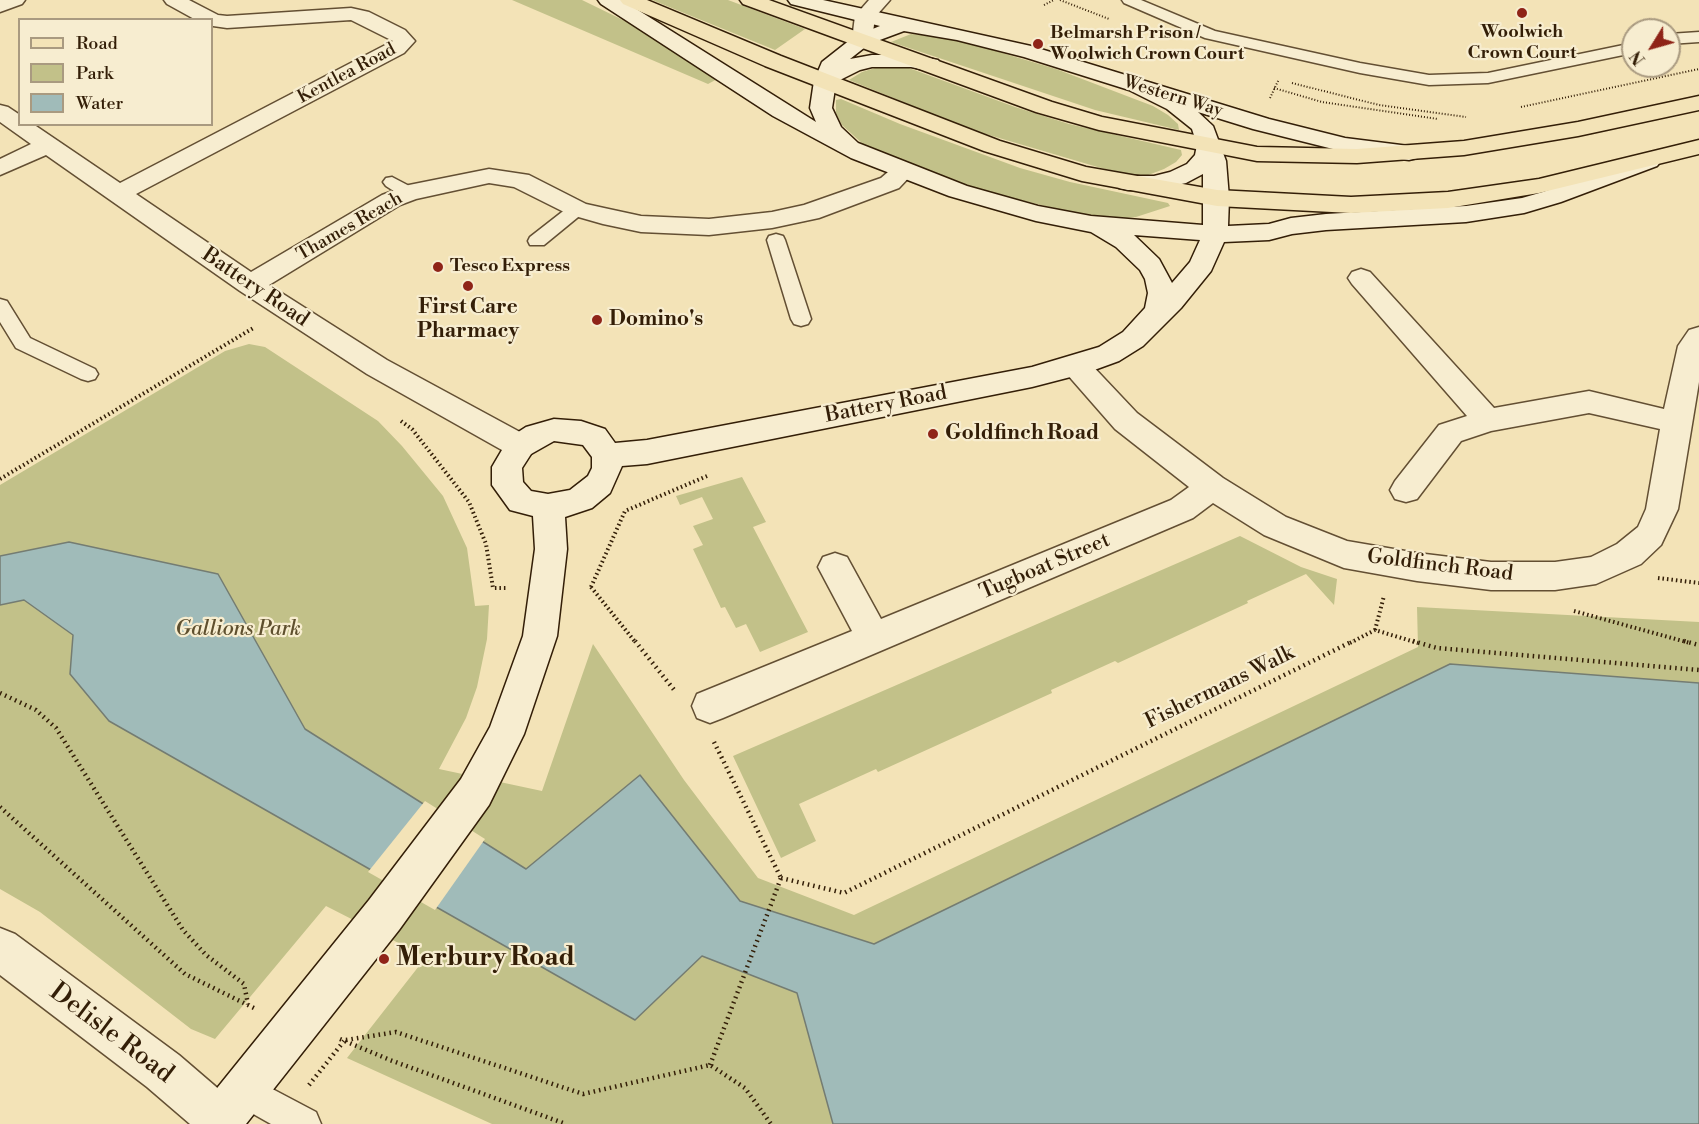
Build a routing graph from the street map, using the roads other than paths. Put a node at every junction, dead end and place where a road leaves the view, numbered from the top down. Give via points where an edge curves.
1 (15, 0) edge
2 (174, 0) edge
3 (608, 0) edge
4 (630, 0) edge
5 (750, 0) edge
6 (798, 0) edge
7 (880, 0) edge
8 (1130, 0) edge
9 (0, 6) edge
10 (865, 16) junction
11 (208, 18) edge
12 (213, 20) edge
13 (911, 27) junction
14 (1699, 37) edge
15 (1681, 38) edge
16 (862, 40) junction
17 (1621, 50) edge
18 (930, 65) junction
19 (825, 81) junction
20 (1138, 87) junction
21 (1699, 103) edge
22 (0, 112) edge
23 (213, 117) edge
24 (18, 124) edge
25 (20, 126) edge
26 (238, 131) junction
27 (1209, 143) junction
28 (48, 145) junction
29 (1699, 147) edge
30 (859, 153) junction
31 (1411, 153) junction
32 (1661, 157) junction
33 (0, 168) edge
34 (903, 171) junction
35 (1128, 183) junction
36 (118, 194) junction
37 (1217, 198) junction
38 (577, 209) junction
39 (1091, 224) junction
40 (1124, 228) junction
41 (774, 230) junction
42 (1215, 234) junction
43 (537, 241) dead end
44 (1361, 278) dead end
45 (249, 285) junction
46 (0, 306) edge
47 (801, 319) dead end
48 (1151, 321) junction
49 (1699, 337) edge
50 (1076, 366) junction
51 (88, 374) dead end
52 (1488, 420) junction
53 (1676, 423) junction
54 (520, 446) junction
55 (607, 454) junction
56 (1212, 487) junction
57 (1406, 490) dead end
58 (548, 507) junction
59 (836, 567) dead end
60 (874, 638) junction
61 (710, 706) dead end
62 (0, 949) edge
63 (227, 1111) edge
64 (304, 1124) edge

1 - 9 street
2 - 11 street, Kentlea Road
3 - 30 street, Western Way via 781,111
4 - 19 main road, Western Way
5 - 16 main road, Western Way
6 - 10 street, Western Way
7 - 10 street
8 - 17 lane via 1210,35 1429,80 1488,78
10 - 13 street, Western Way
10 - 16 street
12 - 26 street, Kentlea Road via 351,14 398,34 405,41
13 - 16 street via 883,31
13 - 20 street, Western Way via 1031,52
14 - 15 lane
16 - 18 main road, Western Way
16 - 19 street via 833,62
18 - 19 street, Western Way via 872,61 854,65
18 - 27 main road, Western Way via 1099,123
19 - 30 street via 820,108 824,119 831,130
19 - 35 main road, Western Way via 992,146
20 - 27 street, Battery Road via 1191,116 1202,126
20 - 31 street, Western Way via 1345,146
21 - 31 main road, Western Way via 1521,139
22 - 24 street, Battery Road
23 - 26 street
25 - 28 street, Battery Road
26 - 36 street, Kentlea Road
27 - 31 main road, Western Way via 1268,154
27 - 35 street, Western Way via 1206,156 1195,169 1178,178
27 - 37 street, Battery Road
28 - 33 street
28 - 36 street, Battery Road
29 - 32 main road, Western Way
30 - 34 street, Western Way
32 - 37 main road, Western Way via 1539,186 1448,200 1351,205
32 - 42 street, Western Way via 1552,197 1495,210
34 - 39 street, Western Way via 990,200
34 - 41 street, Thames Reach via 890,183
35 - 37 main road, Western Way
36 - 45 street, Battery Road
37 - 40 street, Western Way
37 - 42 street, Battery Road
38 - 41 street, Thames Reach via 640,224
38 - 43 lane
38 - 45 street, Thames Reach via 520,180 503,176 400,188 392,200
39 - 40 street, Western Way
39 - 48 street, Battery Road via 1125,241 1150,265 1161,294
40 - 42 street, Western Way
41 - 47 lane
42 - 48 street, Battery Road via 1202,265
44 - 52 street
45 - 54 street, Battery Road via 377,367
46 - 51 lane via 23,343
48 - 50 street, Battery Road via 1133,339 1109,354
49 - 53 street, Goldfinch Road via 1692,346
50 - 55 street, Battery Road via 647,452
50 - 56 street, Goldfinch Road via 1126,421
52 - 53 street via 1589,402
52 - 57 street via 1450,433
53 - 56 street, Goldfinch Road via 1662,509 1650,536 1629,554 1586,572 1491,576 1344,554 1275,525
54 - 55 street via 537,435 565,429 594,437
54 - 58 street via 507,467 508,485 522,501
55 - 58 street via 607,468 599,484 581,499
56 - 60 street, Tugboat Street via 1182,509
58 - 63 street via 551,549 540,636 499,748 475,792 384,915
59 - 60 street
60 - 61 street, Tugboat Street
62 - 63 street, Delisle Road via 163,1071
63 - 64 lane

